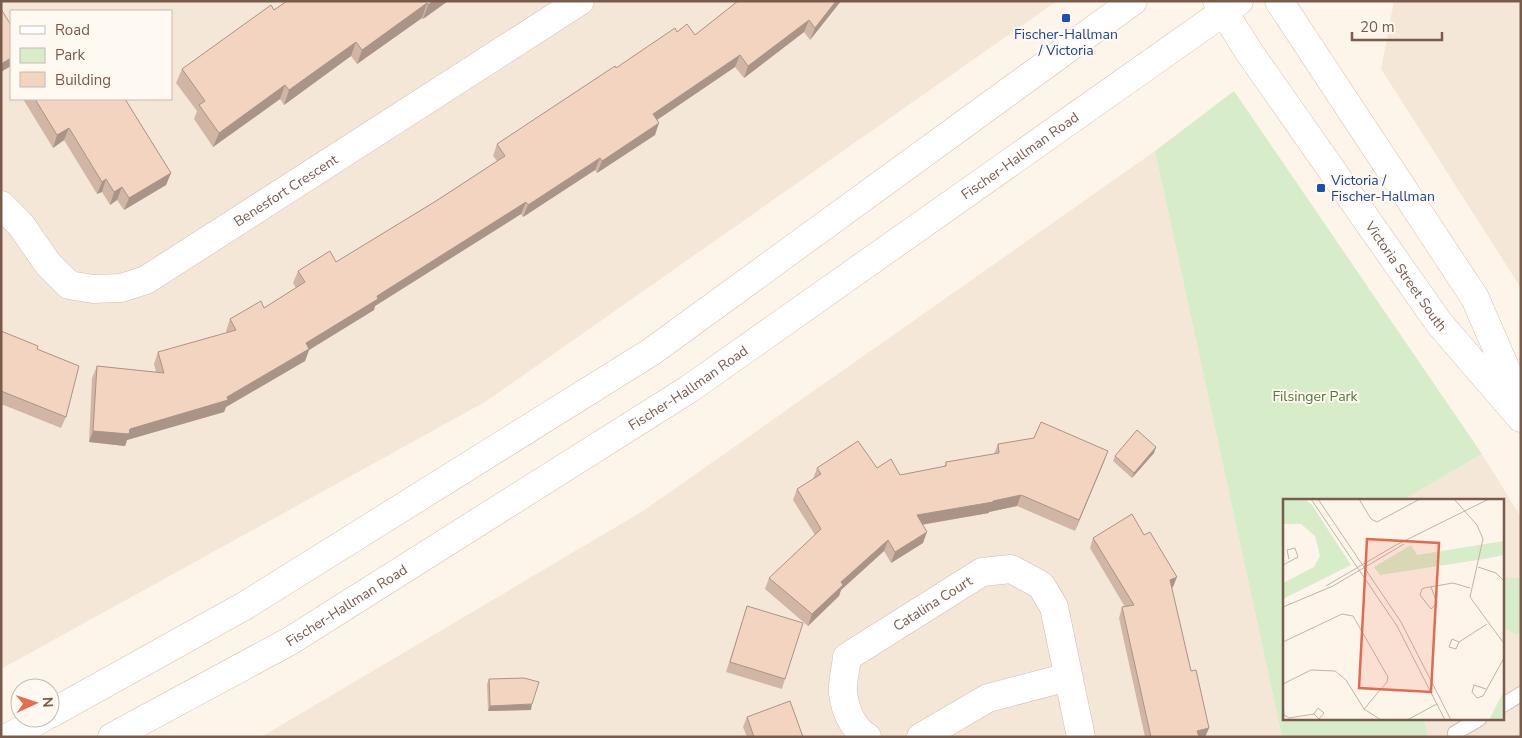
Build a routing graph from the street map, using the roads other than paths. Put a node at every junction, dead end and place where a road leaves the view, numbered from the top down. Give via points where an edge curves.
1 (580, 1) edge
2 (1133, 1) edge
3 (1279, 1) edge
4 (1226, 5) edge
5 (1, 206) edge
6 (1521, 404) edge
7 (1521, 418) edge
8 (1068, 677) junction
9 (1521, 694) edge
10 (1504, 704) edge
11 (60, 708) edge
12 (1477, 720) edge
13 (24, 728) edge
14 (1455, 734) dead end
15 (8, 737) edge
16 (112, 737) edge
17 (867, 737) edge
18 (922, 737) edge
19 (1081, 737) edge

1 - 5 main road, Benesfort Crescent via 146,280 121,288 93,289 69,285 48,264 21,225
2 - 11 main road via 651,352 246,606
3 - 6 main road via 1475,298
4 - 7 main road, Victoria Street South via 1439,323
4 - 16 main road, Fischer-Hallman Road via 688,389 290,641
8 - 17 main road, Catalina Court via 1054,607 1041,585 1011,570 982,572 847,657 842,691 847,712 859,732
8 - 18 main road via 988,698
8 - 19 main road, Catalina Court
9 - 10 lane
12 - 14 lane
13 - 15 main road

